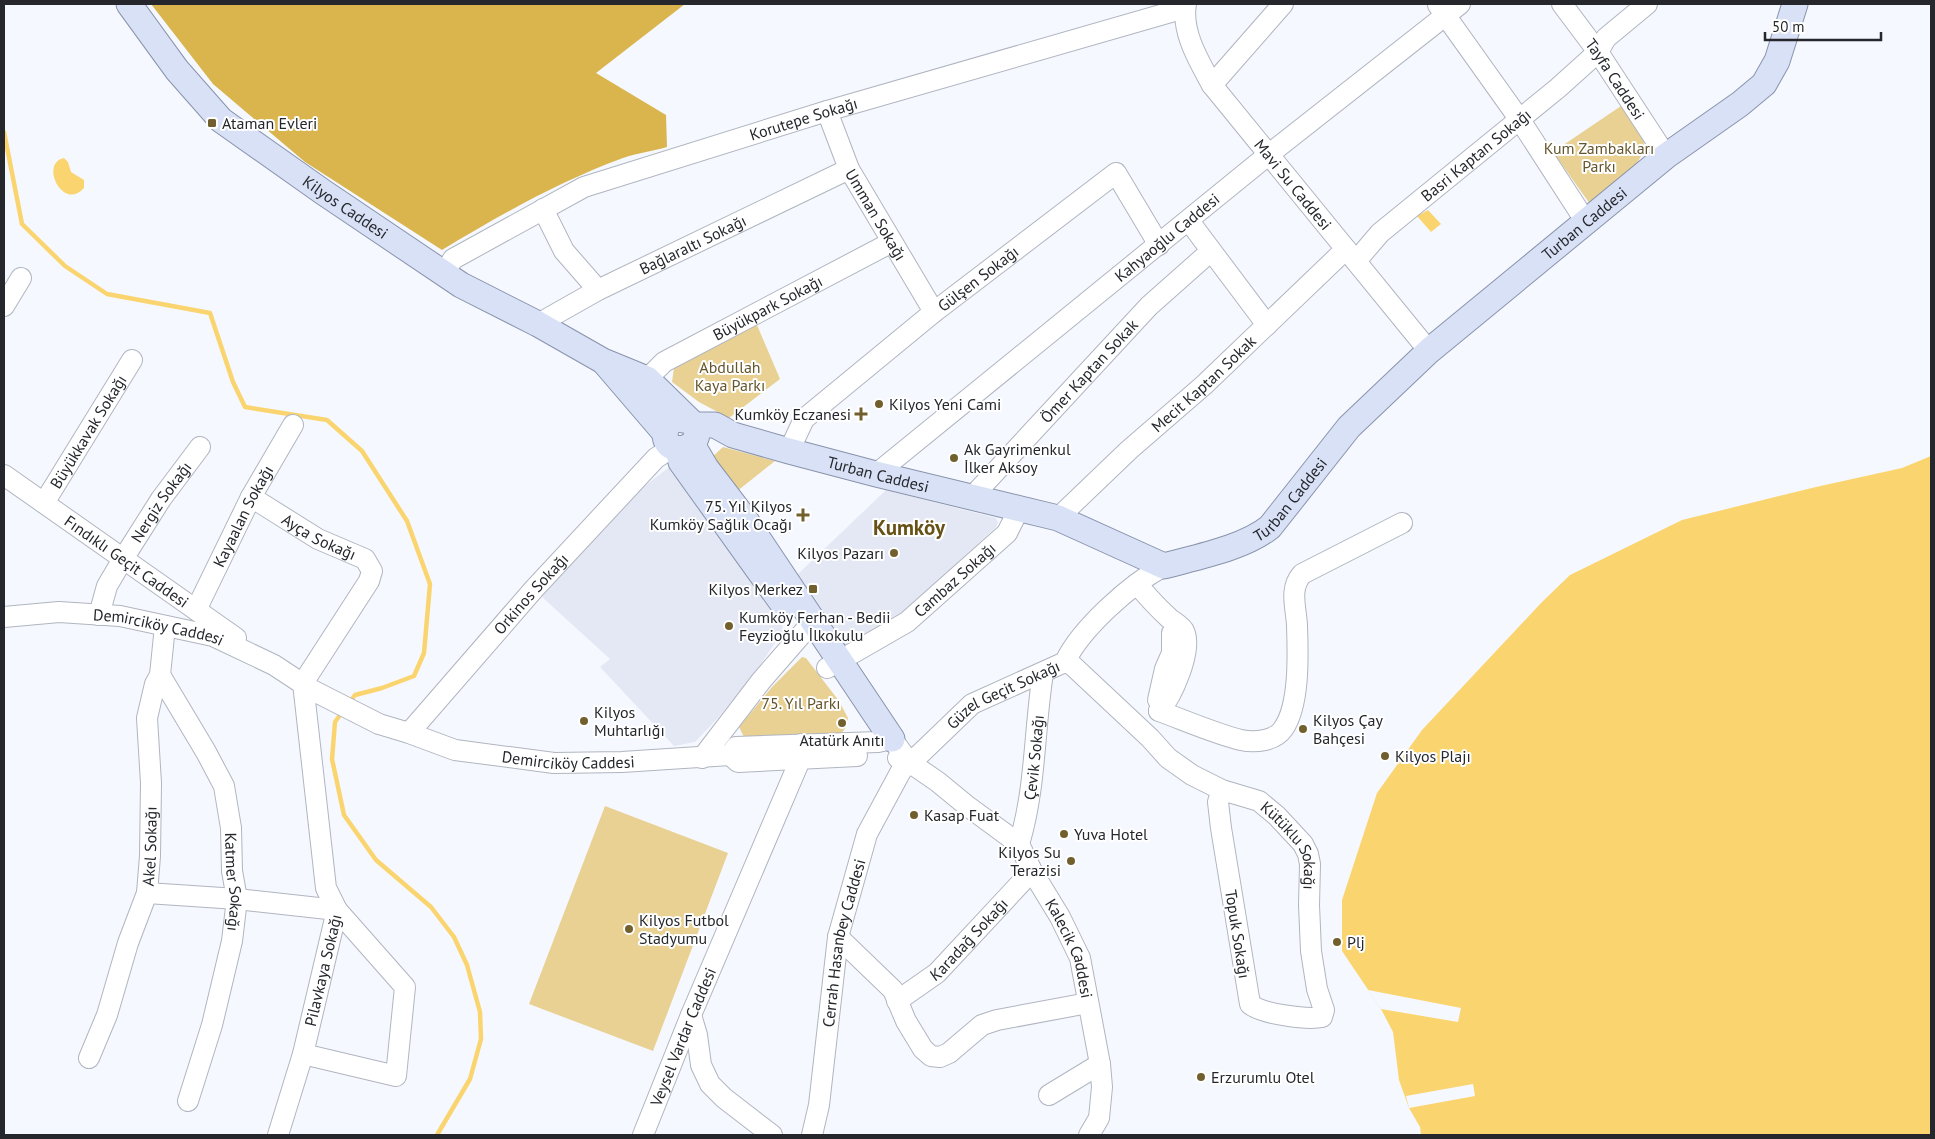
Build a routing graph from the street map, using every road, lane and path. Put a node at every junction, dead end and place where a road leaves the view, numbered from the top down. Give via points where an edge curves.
1 (129, 4) edge
2 (1283, 4) edge
3 (1562, 4) edge
4 (1646, 4) edge
5 (1795, 4) edge
6 (1186, 6) edge
7 (1448, 7) edge
8 (1598, 52) junction
9 (1212, 85) junction
10 (827, 111) junction
11 (1520, 120) junction
12 (1268, 155) junction
13 (1666, 156) junction
14 (849, 170) junction
15 (543, 209) junction
16 (1189, 221) junction
17 (1586, 222) junction
18 (892, 242) junction
19 (1159, 245) junction
20 (1211, 251) junction
21 (1351, 255) junction
22 (444, 273) junction
23 (21, 278) dead end
24 (598, 290) junction
25 (4, 306) edge
26 (934, 312) junction
27 (538, 324) junction
28 (1267, 325) junction
29 (1429, 351) junction
30 (132, 360) dead end
31 (603, 360) junction
32 (647, 379) junction
33 (293, 425) dead end
34 (679, 439) junction
35 (200, 446) dead end
36 (789, 451) junction
37 (876, 474) junction
38 (4, 475) edge
39 (972, 496) junction
40 (251, 498) junction
41 (44, 504) junction
42 (1019, 509) junction
43 (1058, 518) junction
44 (1402, 523) dead end
45 (123, 559) junction
46 (1164, 566) junction
47 (1137, 584) junction
48 (196, 610) junction
49 (99, 615) junction
50 (4, 617) edge
51 (165, 626) junction
52 (809, 627) junction
53 (1065, 662) junction
54 (274, 664) junction
55 (834, 664) junction
56 (1043, 673) junction
57 (160, 674) junction
58 (310, 685) junction
59 (1159, 711) junction
60 (409, 733) junction
61 (1150, 738) junction
62 (885, 745) junction
63 (801, 752) junction
64 (702, 758) junction
65 (909, 762) junction
66 (1222, 790) junction
67 (1019, 844) junction
68 (1032, 871) junction
69 (147, 893) junction
70 (237, 899) junction
71 (336, 910) junction
72 (838, 937) junction
73 (897, 1001) junction
74 (1088, 1003) junction
75 (692, 1015) junction
76 (1322, 1017) joint
77 (303, 1054) junction
78 (89, 1058) dead end
79 (1100, 1064) junction
80 (1049, 1095) dead end
81 (188, 1101) dead end
82 (278, 1135) edge
83 (643, 1135) edge
84 (771, 1135) edge
85 (812, 1135) edge
86 (1089, 1135) edge

1 - 22 main road, Kilyos Caddesi via 177,70 221,120
2 - 9 street
3 - 8 street, Tayfa Caddesi
4 - 8 street, Basri Kaptan Sokağı via 1606,38
5 - 13 main road, Turban Caddesi via 1777,61 1764,84
6 - 9 street, Mavi Su Caddesi via 1187,31
6 - 10 street, Korutepe Sokağı
7 - 11 street
7 - 12 street, Kahyaoğlu Caddesi
8 - 11 street, Basri Kaptan Sokağı
8 - 13 street, Tayfa Caddesi
9 - 12 street, Mavi Su Caddesi
10 - 14 street, Umman Sokağı
10 - 15 street, Korutepe Sokağı via 584,187
11 - 17 street
11 - 21 street, Basri Kaptan Sokağı
12 - 16 street, Kahyaoğlu Caddesi
12 - 21 street, Mavi Su Caddesi
13 - 17 main road, Turban Caddesi
14 - 18 street, Umman Sokağı
14 - 24 street, Bağlaraltı Sokağı
15 - 22 street, Korutepe Sokağı via 453,259
15 - 24 street via 564,251
16 - 19 street, Kahyaoğlu Caddesi
16 - 20 street
17 - 29 main road, Turban Caddesi
18 - 26 street, Umman Sokağı
18 - 32 street, Büyükpark Sokağı via 664,362
19 - 26 street, Gülşen Sokağı via 1116,173
19 - 37 street, Kahyaoğlu Caddesi
20 - 28 street
20 - 39 street, Ömer Kaptan Sokak via 1149,306
21 - 28 street, Mecit Kaptan Sokak
21 - 29 street, Mavi Su Caddesi
22 - 27 main road, Kilyos Caddesi
23 - 25 street
24 - 27 street, Bağlaraltı Sokağı
26 - 36 street, Gülşen Sokağı via 804,419
27 - 31 main road, Kilyos Caddesi
28 - 43 street, Mecit Kaptan Sokak
29 - 46 main road, Turban Caddesi via 1349,426 1270,527 1246,542
30 - 41 street, Büyükkavak Sokağı
31 - 32 main road, Kilyos Caddesi
31 - 34 main road
32 - 34 main road
33 - 40 street, Kayaalan Sokağı
34 - 36 main road, Turban Caddesi via 732,435
34 - 52 main road, Kalecik Caddesi via 681,462
34 - 60 street, Orkinos Sokağı via 534,589
35 - 45 street, Nergiz Sokağı
36 - 37 main road, Turban Caddesi
37 - 39 main road, Turban Caddesi
38 - 41 street, Fındıklı Geçit Caddesi
39 - 42 main road, Turban Caddesi
40 - 48 street, Kayaalan Sokağı
40 - 58 street, Ayça Sokağı via 318,539 365,559 372,571
41 - 45 street, Fındıklı Geçit Caddesi
42 - 43 main road, Turban Caddesi
42 - 55 street, Cambaz Sokağı via 1007,533 907,622
43 - 46 main road, Turban Caddesi
44 - 59 street via 1302,574 1297,580 1294,693 1288,720 1278,734 1271,739 1242,740
45 - 48 street, Fındıklı Geçit Caddesi
45 - 49 street, Nergiz Sokağı via 108,586
46 - 47 street, Güzel Geçit Sokağı
47 - 53 street, Güzel Geçit Sokağı via 1086,630
47 - 59 street via 1184,630 1186,639 1184,659 1175,685
48 - 54 street, Fındıklı Geçit Caddesi
49 - 50 street, Demirciköy Caddesi via 59,612
49 - 51 street, Demirciköy Caddesi
51 - 54 street, Demirciköy Caddesi via 213,636
51 - 57 street, Akel Sokağı
52 - 55 main road, Kalecik Caddesi
52 - 64 street via 761,681
53 - 56 street, Güzel Geçit Sokağı
53 - 61 street, Kütüklu Sokağı
54 - 58 street, Demirciköy Caddesi
55 - 62 main road, Kalecik Caddesi
56 - 65 street, Güzel Geçit Sokağı via 972,704
56 - 67 street, Çevik Sokağı via 1037,708 1033,777
57 - 69 street, Akel Sokağı via 147,718 151,783
57 - 70 street, Katmer Sokağı via 224,786
58 - 60 street, Demirciköy Caddesi
58 - 71 street, Pilavkaya Sokağı via 326,888
59 - 61 street
60 - 64 street, Demirciköy Caddesi via 455,750 554,763
61 - 66 street, Kütüklu Sokağı via 1168,758
62 - 63 street, Demirciköy Caddesi
62 - 65 street, Kalecik Caddesi
63 - 64 street, Demirciköy Caddesi via 738,762 730,755
63 - 75 street, Veysel Vardar Caddesi
65 - 67 street, Kalecik Caddesi
65 - 72 street, Cerrah Hasanbey Caddesi via 867,834
66 - 76 street, Kütüklu Sokağı via 1259,801 1303,844 1308,854 1311,951 1324,1010
66 - 76 street, Topuk Sokağı via 1218,802 1221,828 1250,1004 1273,1012 1314,1019
67 - 68 street, Kalecik Caddesi
68 - 73 street, Karadağ Sokağı via 937,973
68 - 74 street, Kalecik Caddesi via 1080,958
69 - 70 street
69 - 78 street, Akel Sokağı via 128,943 107,1016
70 - 71 street
70 - 81 street, Katmer Sokağı via 232,941 212,1025
71 - 77 street, Pilavkaya Sokağı
71 - 77 street via 405,987 396,1076
72 - 73 street via 893,990
72 - 85 street, Cerrah Hasanbey Caddesi via 819,1105
73 - 74 street via 923,1049 931,1056 940,1057 982,1025
74 - 79 street, Kalecik Caddesi
75 - 83 street, Veysel Vardar Caddesi
75 - 84 street via 700,1065 710,1084
77 - 82 street, Pilavkaya Sokağı
79 - 80 street
79 - 86 street, Kalecik Caddesi via 1099,1118

